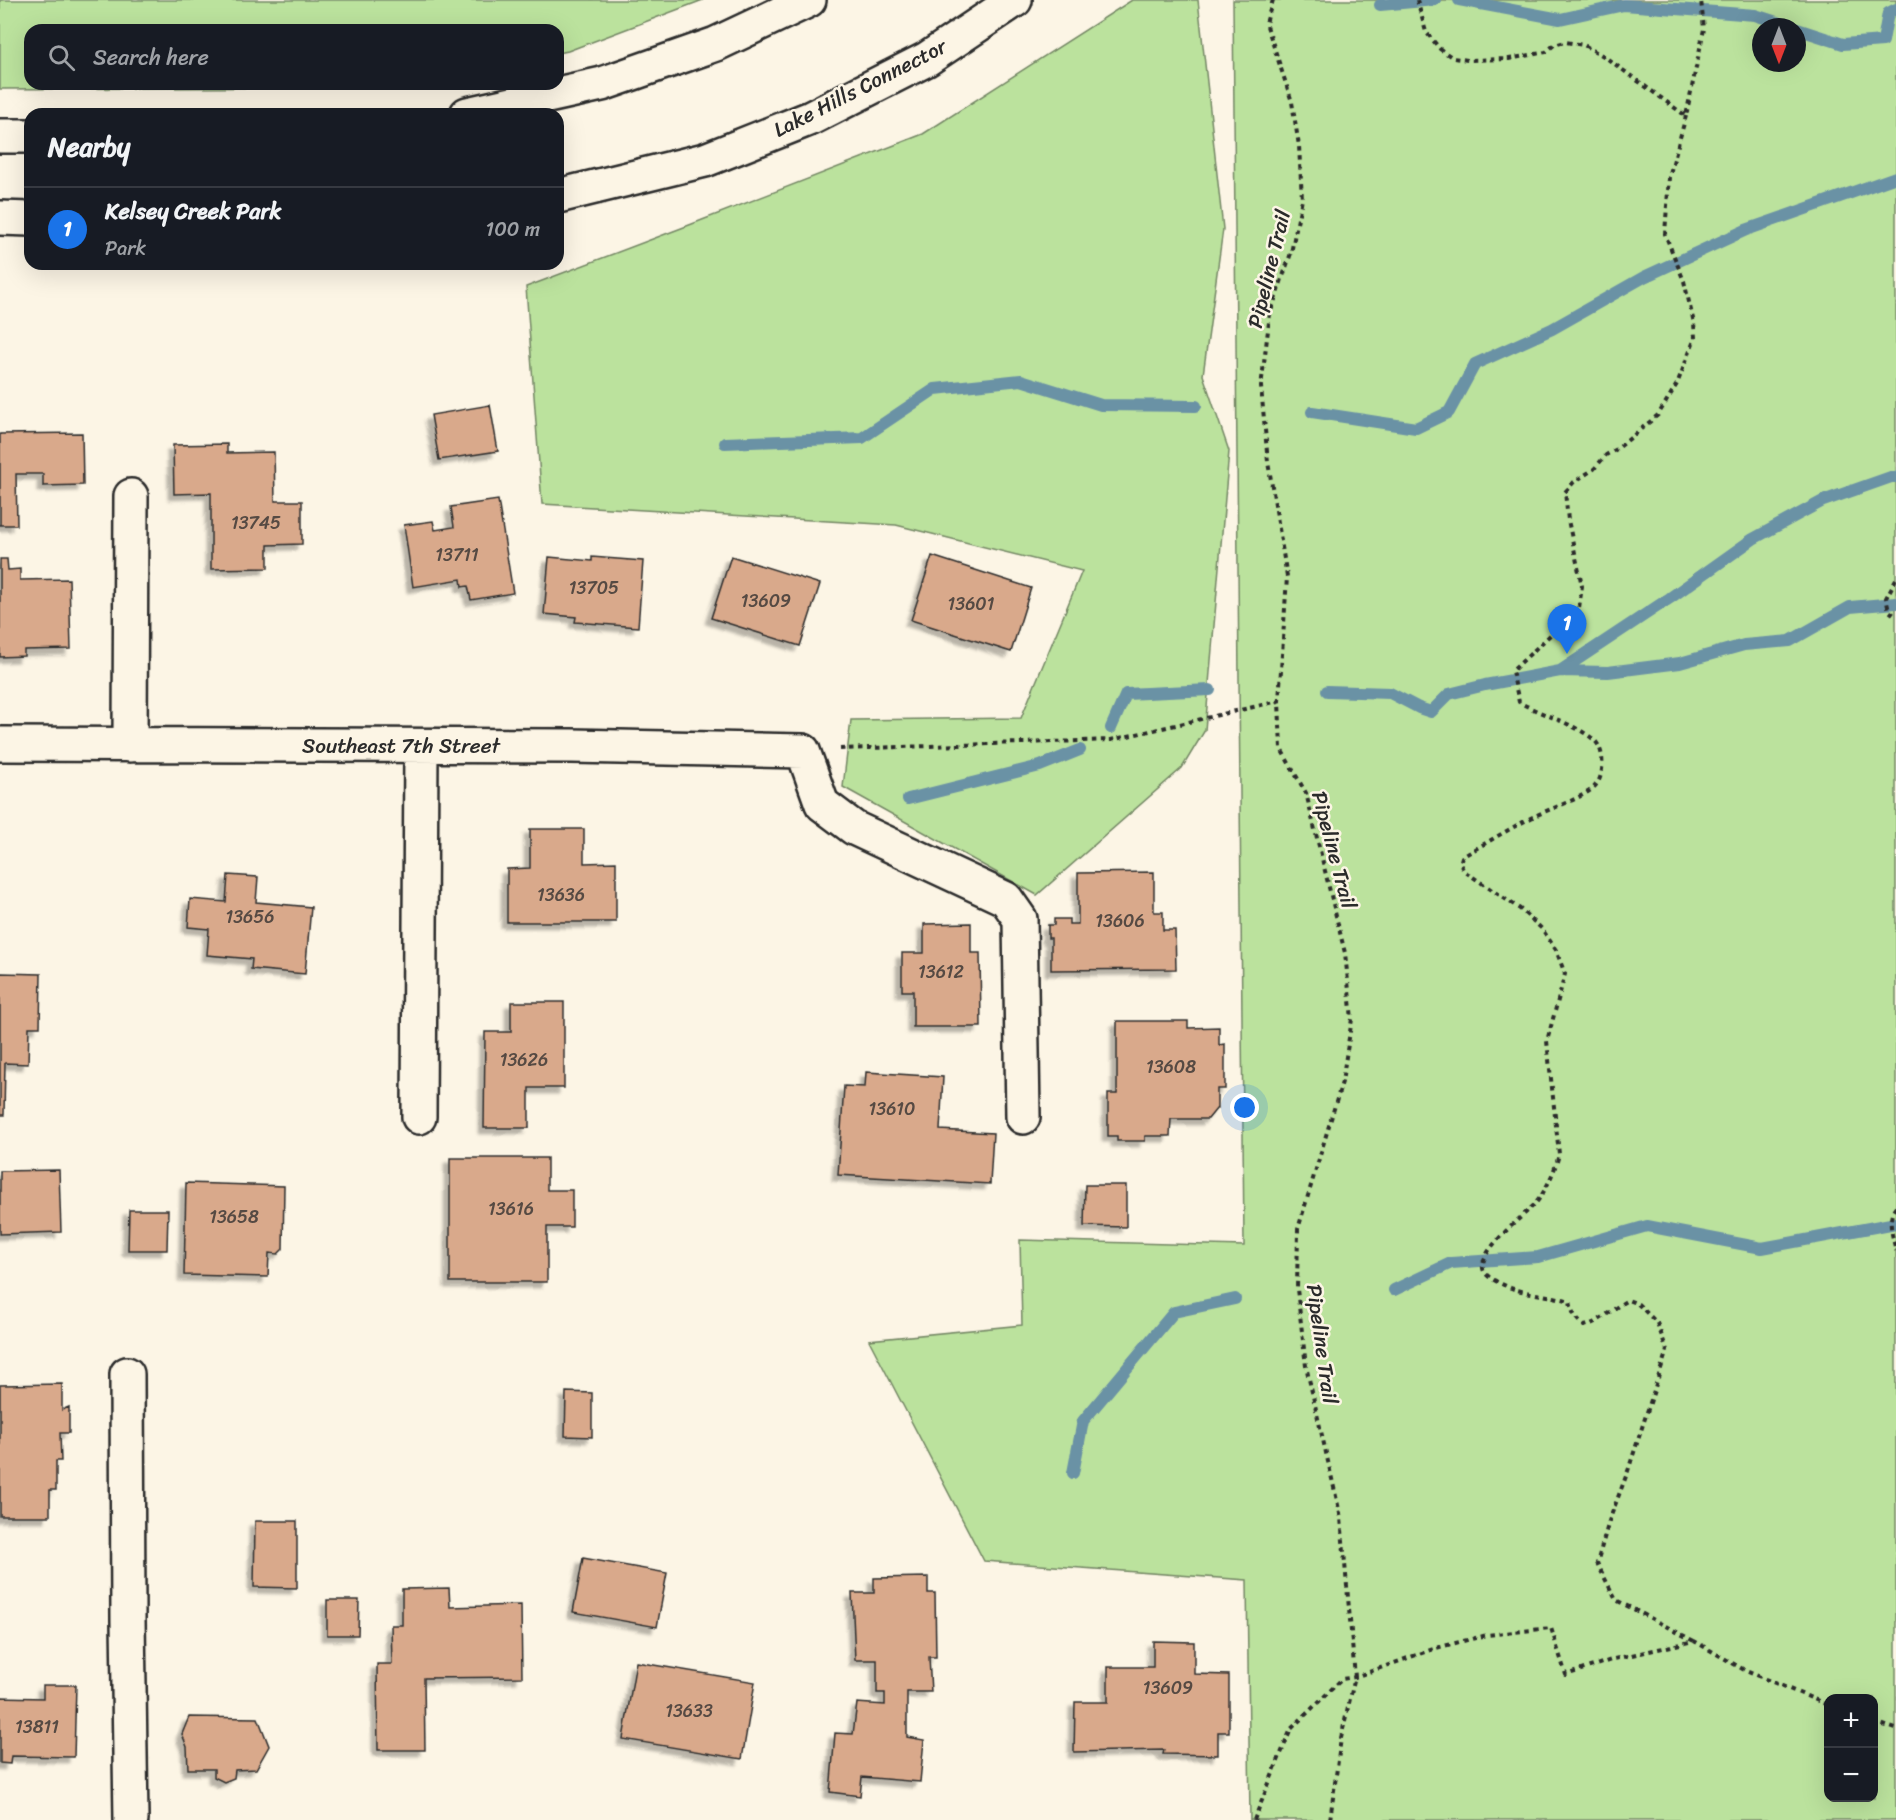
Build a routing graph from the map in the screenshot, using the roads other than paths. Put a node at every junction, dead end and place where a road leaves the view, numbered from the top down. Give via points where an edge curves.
1 (809, 0) edge
2 (1015, 0) edge
3 (494, 108) edge
4 (0, 136) edge
5 (24, 136) edge
6 (564, 195) edge
7 (0, 218) edge
8 (24, 219) edge
9 (131, 496) dead end
10 (0, 744) edge
11 (130, 745) junction
12 (421, 746) junction
13 (419, 1117) dead end
14 (1023, 1117) dead end
15 (127, 1374) dead end
16 (131, 1820) edge

1 - 3 main road via 716,44 602,84
2 - 6 main road, Lake Hills Connector via 927,58 811,118 705,160
4 - 5 main road
7 - 8 main road
9 - 11 main road
10 - 11 main road, Southeast 7th Street
11 - 12 main road, Southeast 7th Street
12 - 13 main road
12 - 14 main road, Southeast 7th Street via 803,751 822,804 854,828 1006,899 1020,919
15 - 16 main road

